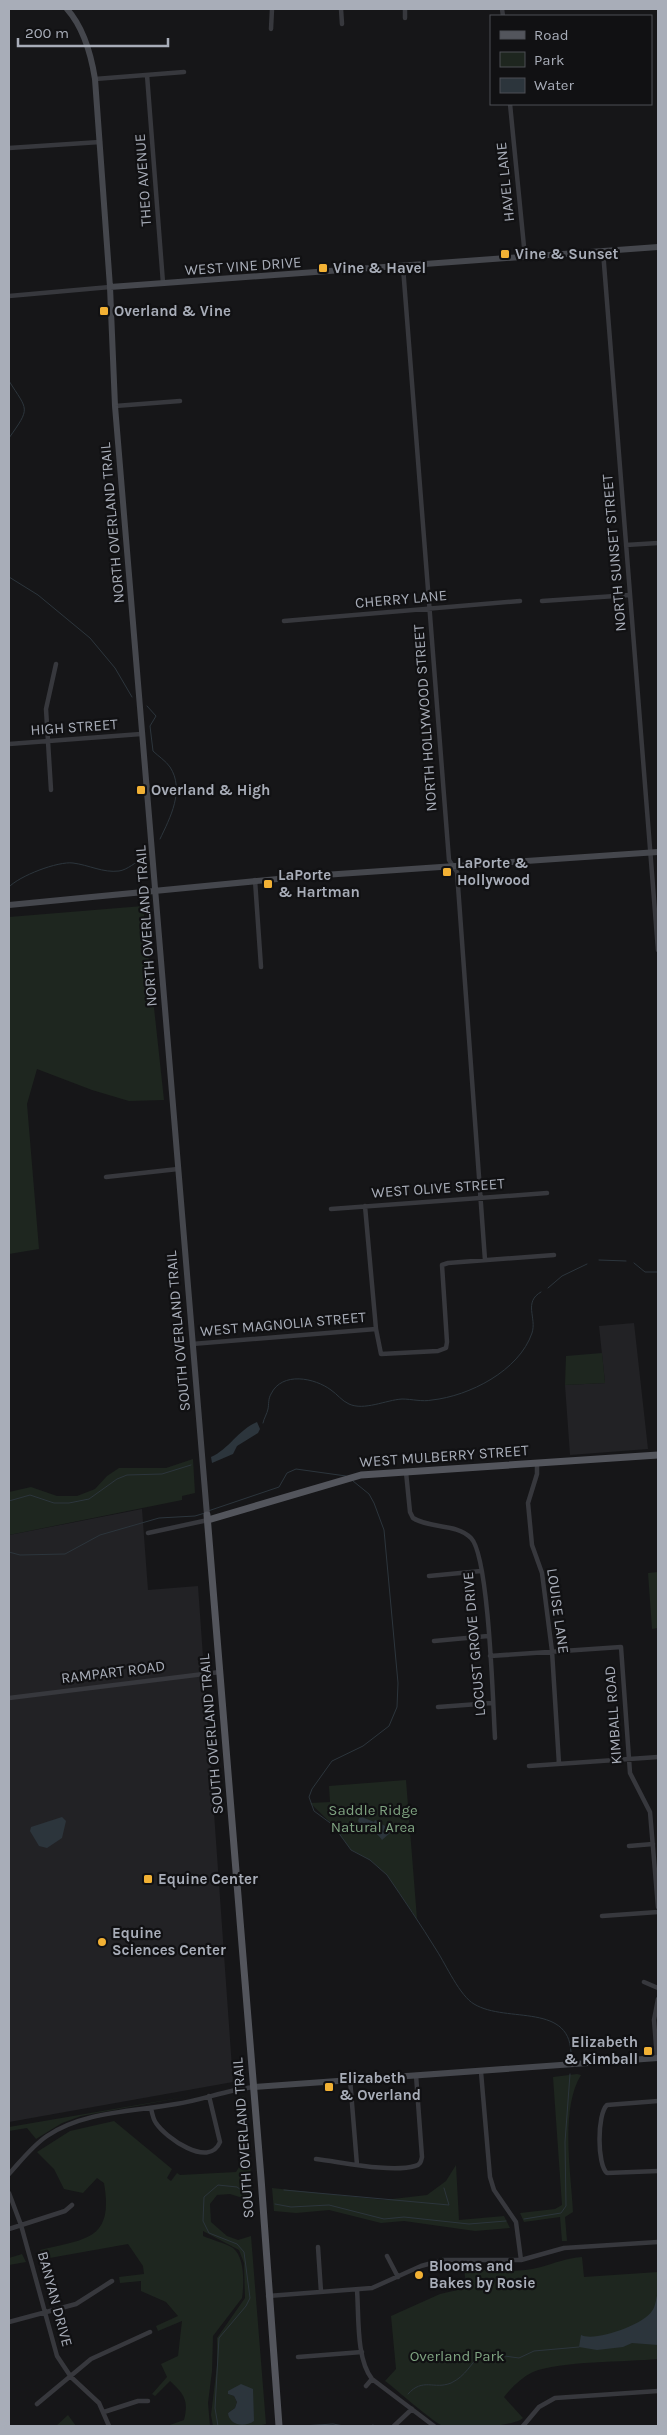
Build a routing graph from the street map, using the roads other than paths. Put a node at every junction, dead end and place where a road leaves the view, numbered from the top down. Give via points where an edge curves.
1 (67, 9) edge
2 (272, 9) edge
3 (341, 9) edge
4 (405, 9) edge
5 (405, 18) dead end
6 (342, 24) dead end
7 (271, 29) dead end
8 (184, 72) dead end
9 (147, 75) junction
10 (95, 79) junction
11 (510, 105) edge
12 (100, 142) junction
13 (9, 148) edge
14 (658, 247) edge
15 (603, 251) junction
16 (524, 257) junction
17 (403, 267) junction
18 (163, 284) junction
19 (110, 286) junction
20 (9, 296) edge
21 (180, 401) dead end
22 (115, 406) junction
23 (658, 543) edge
24 (626, 545) junction
25 (630, 595) junction
26 (520, 601) dead end
27 (542, 601) dead end
28 (430, 609) junction
29 (284, 621) dead end
30 (56, 664) dead end
31 (141, 734) junction
32 (48, 742) junction
33 (9, 744) edge
34 (51, 790) dead end
35 (658, 852) edge
36 (650, 853) junction
37 (454, 866) junction
38 (255, 880) junction
39 (155, 889) junction
40 (9, 905) edge
41 (658, 950) edge
42 (261, 967) dead end
43 (167, 1040) joint
44 (178, 1169) junction
45 (106, 1177) dead end
46 (547, 1192) dead end
47 (480, 1198) junction
48 (365, 1206) junction
49 (331, 1209) dead end
50 (554, 1255) dead end
51 (485, 1260) junction
52 (376, 1329) junction
53 (192, 1344) junction
54 (658, 1455) edge
55 (537, 1463) junction
56 (406, 1472) junction
57 (207, 1515) junction
58 (148, 1533) dead end
59 (481, 1571) junction
60 (429, 1576) dead end
61 (488, 1636) junction
62 (434, 1641) dead end
63 (552, 1651) junction
64 (490, 1656) junction
65 (220, 1672) junction
66 (9, 1698) edge
67 (492, 1703) junction
68 (438, 1707) dead end
69 (495, 1738) dead end
70 (658, 1757) edge
71 (629, 1759) junction
72 (559, 1764) junction
73 (529, 1766) dead end
74 (653, 1844) junction
75 (629, 1846) dead end
76 (658, 1907) edge
77 (658, 1912) edge
78 (602, 1916) dead end
79 (644, 1982) dead end
80 (658, 1988) edge
81 (658, 1999) edge
82 (658, 2058) edge
83 (481, 2072) junction
84 (416, 2075) junction
85 (350, 2079) junction
86 (254, 2086) junction
87 (209, 2096) junction
88 (658, 2101) edge
89 (151, 2108) junction
90 (316, 2159) dead end
91 (357, 2165) junction
92 (658, 2171) edge
93 (9, 2174) edge
94 (9, 2193) edge
95 (72, 2205) dead end
96 (21, 2225) junction
97 (9, 2228) edge
98 (658, 2242) edge
99 (318, 2247) dead end
100 (387, 2256) dead end
101 (521, 2260) junction
102 (398, 2277) junction
103 (112, 2281) dead end
104 (357, 2290) junction
105 (321, 2292) junction
106 (268, 2296) junction
107 (46, 2312) junction
108 (9, 2322) edge
109 (150, 2332) dead end
110 (362, 2352) junction
111 (298, 2357) dead end
112 (71, 2376) junction
113 (372, 2380) junction
114 (366, 2386) dead end
115 (658, 2391) edge
116 (148, 2401) dead end
117 (37, 2404) dead end
118 (412, 2409) junction
119 (104, 2412) junction
120 (109, 2426) edge
121 (278, 2426) edge
122 (394, 2426) edge
123 (434, 2426) edge
124 (523, 2426) edge

1 - 10 main road, NORTH OVERLAND TRAIL via 88,48
2 - 7 street
3 - 6 street
4 - 5 street
8 - 9 street
9 - 10 street
9 - 18 street, THEO AVENUE
10 - 12 main road, NORTH OVERLAND TRAIL
11 - 16 street, HAVEL LANE
12 - 13 street
12 - 19 main road, NORTH OVERLAND TRAIL
14 - 15 main road, WEST VINE DRIVE
15 - 16 main road, WEST VINE DRIVE
15 - 24 street, NORTH SUNSET STREET
16 - 17 main road, WEST VINE DRIVE
17 - 18 main road, WEST VINE DRIVE
17 - 28 street, NORTH HOLLYWOOD STREET
18 - 19 main road, WEST VINE DRIVE
19 - 20 street, WEST VINE DRIVE
19 - 22 main road, NORTH OVERLAND TRAIL
21 - 22 street
22 - 31 main road, NORTH OVERLAND TRAIL
23 - 24 street
24 - 25 street, NORTH SUNSET STREET
25 - 27 street
25 - 36 street, NORTH SUNSET STREET
26 - 28 street, CHERRY LANE
28 - 29 street, CHERRY LANE
28 - 37 street, NORTH HOLLYWOOD STREET via 449,860
30 - 32 street via 47,704
31 - 32 street, HIGH STREET
31 - 39 main road, NORTH OVERLAND TRAIL
32 - 33 street, HIGH STREET
32 - 34 street
35 - 36 main road
36 - 37 main road
36 - 41 street, NORTH SUNSET STREET
37 - 38 main road
37 - 47 street, NORTH HOLLYWOOD STREET via 457,872
38 - 39 main road
38 - 42 street
39 - 40 main road
39 - 43 main road, NORTH OVERLAND TRAIL
43 - 44 main road, SOUTH OVERLAND TRAIL
44 - 45 street
44 - 53 main road, SOUTH OVERLAND TRAIL
46 - 47 street, WEST OLIVE STREET
47 - 48 street, WEST OLIVE STREET
47 - 51 street, NORTH HOLLYWOOD STREET
48 - 49 street, WEST OLIVE STREET
48 - 52 street
50 - 51 street
51 - 52 street via 442,1265 446,1348 381,1354
52 - 53 street, WEST MAGNOLIA STREET
53 - 57 main road, SOUTH OVERLAND TRAIL
54 - 55 main road, WEST MULBERRY STREET
55 - 56 main road, WEST MULBERRY STREET
55 - 63 street, LOUISE LANE via 537,1474 528,1499 531,1540 542,1573
56 - 57 main road, WEST MULBERRY STREET via 351,1477
56 - 59 street, LOCUST GROVE DRIVE via 412,1516 469,1536 477,1550
57 - 58 street, WEST MULBERRY STREET
57 - 65 main road, SOUTH OVERLAND TRAIL
59 - 60 street
59 - 61 street, LOCUST GROVE DRIVE
61 - 62 street
61 - 64 street, LOCUST GROVE DRIVE
63 - 64 street, KIMBALL ROAD
63 - 71 street, KIMBALL ROAD via 621,1647
63 - 72 street, LOUISE LANE
64 - 67 street, LOCUST GROVE DRIVE
65 - 66 street, RAMPART ROAD
65 - 86 main road, SOUTH OVERLAND TRAIL
67 - 68 street
67 - 69 street, LOCUST GROVE DRIVE
70 - 71 street
71 - 72 street
71 - 74 street, KIMBALL ROAD via 631,1778 650,1812
72 - 73 street
74 - 75 street
74 - 76 street, KIMBALL ROAD
77 - 78 street
79 - 80 street
81 - 82 street via 654,2020
82 - 83 main road
83 - 84 main road
83 - 101 street via 490,2177 494,2190 514,2216
84 - 85 main road
84 - 91 street via 422,2160 414,2166
85 - 86 main road
85 - 91 street
86 - 87 street
86 - 106 main road, SOUTH OVERLAND TRAIL
87 - 89 street
87 - 89 street via 220,2142 214,2149 200,2152 187,2150 157,2125
88 - 92 street via 610,2104 604,2108 600,2135 602,2169 610,2174
89 - 93 street via 71,2124 45,2138
90 - 91 street
94 - 96 street, BANYAN DRIVE
95 - 96 street via 65,2211
96 - 97 street
96 - 107 street, BANYAN DRIVE
98 - 101 street via 564,2248
99 - 105 street
100 - 102 street
101 - 102 street via 443,2260
102 - 104 street via 383,2285
103 - 107 street via 76,2304
104 - 105 street
104 - 110 street
105 - 106 street
106 - 121 main road, SOUTH OVERLAND TRAIL
107 - 108 street
107 - 112 street, BANYAN DRIVE via 57,2356
109 - 112 street via 99,2355
110 - 111 street
110 - 113 street via 365,2371
112 - 117 street
112 - 119 street, BANYAN DRIVE via 93,2396
113 - 114 street
113 - 118 street
115 - 124 street via 555,2398 538,2407
116 - 119 street
118 - 122 street
118 - 123 street
119 - 120 street, BANYAN DRIVE

